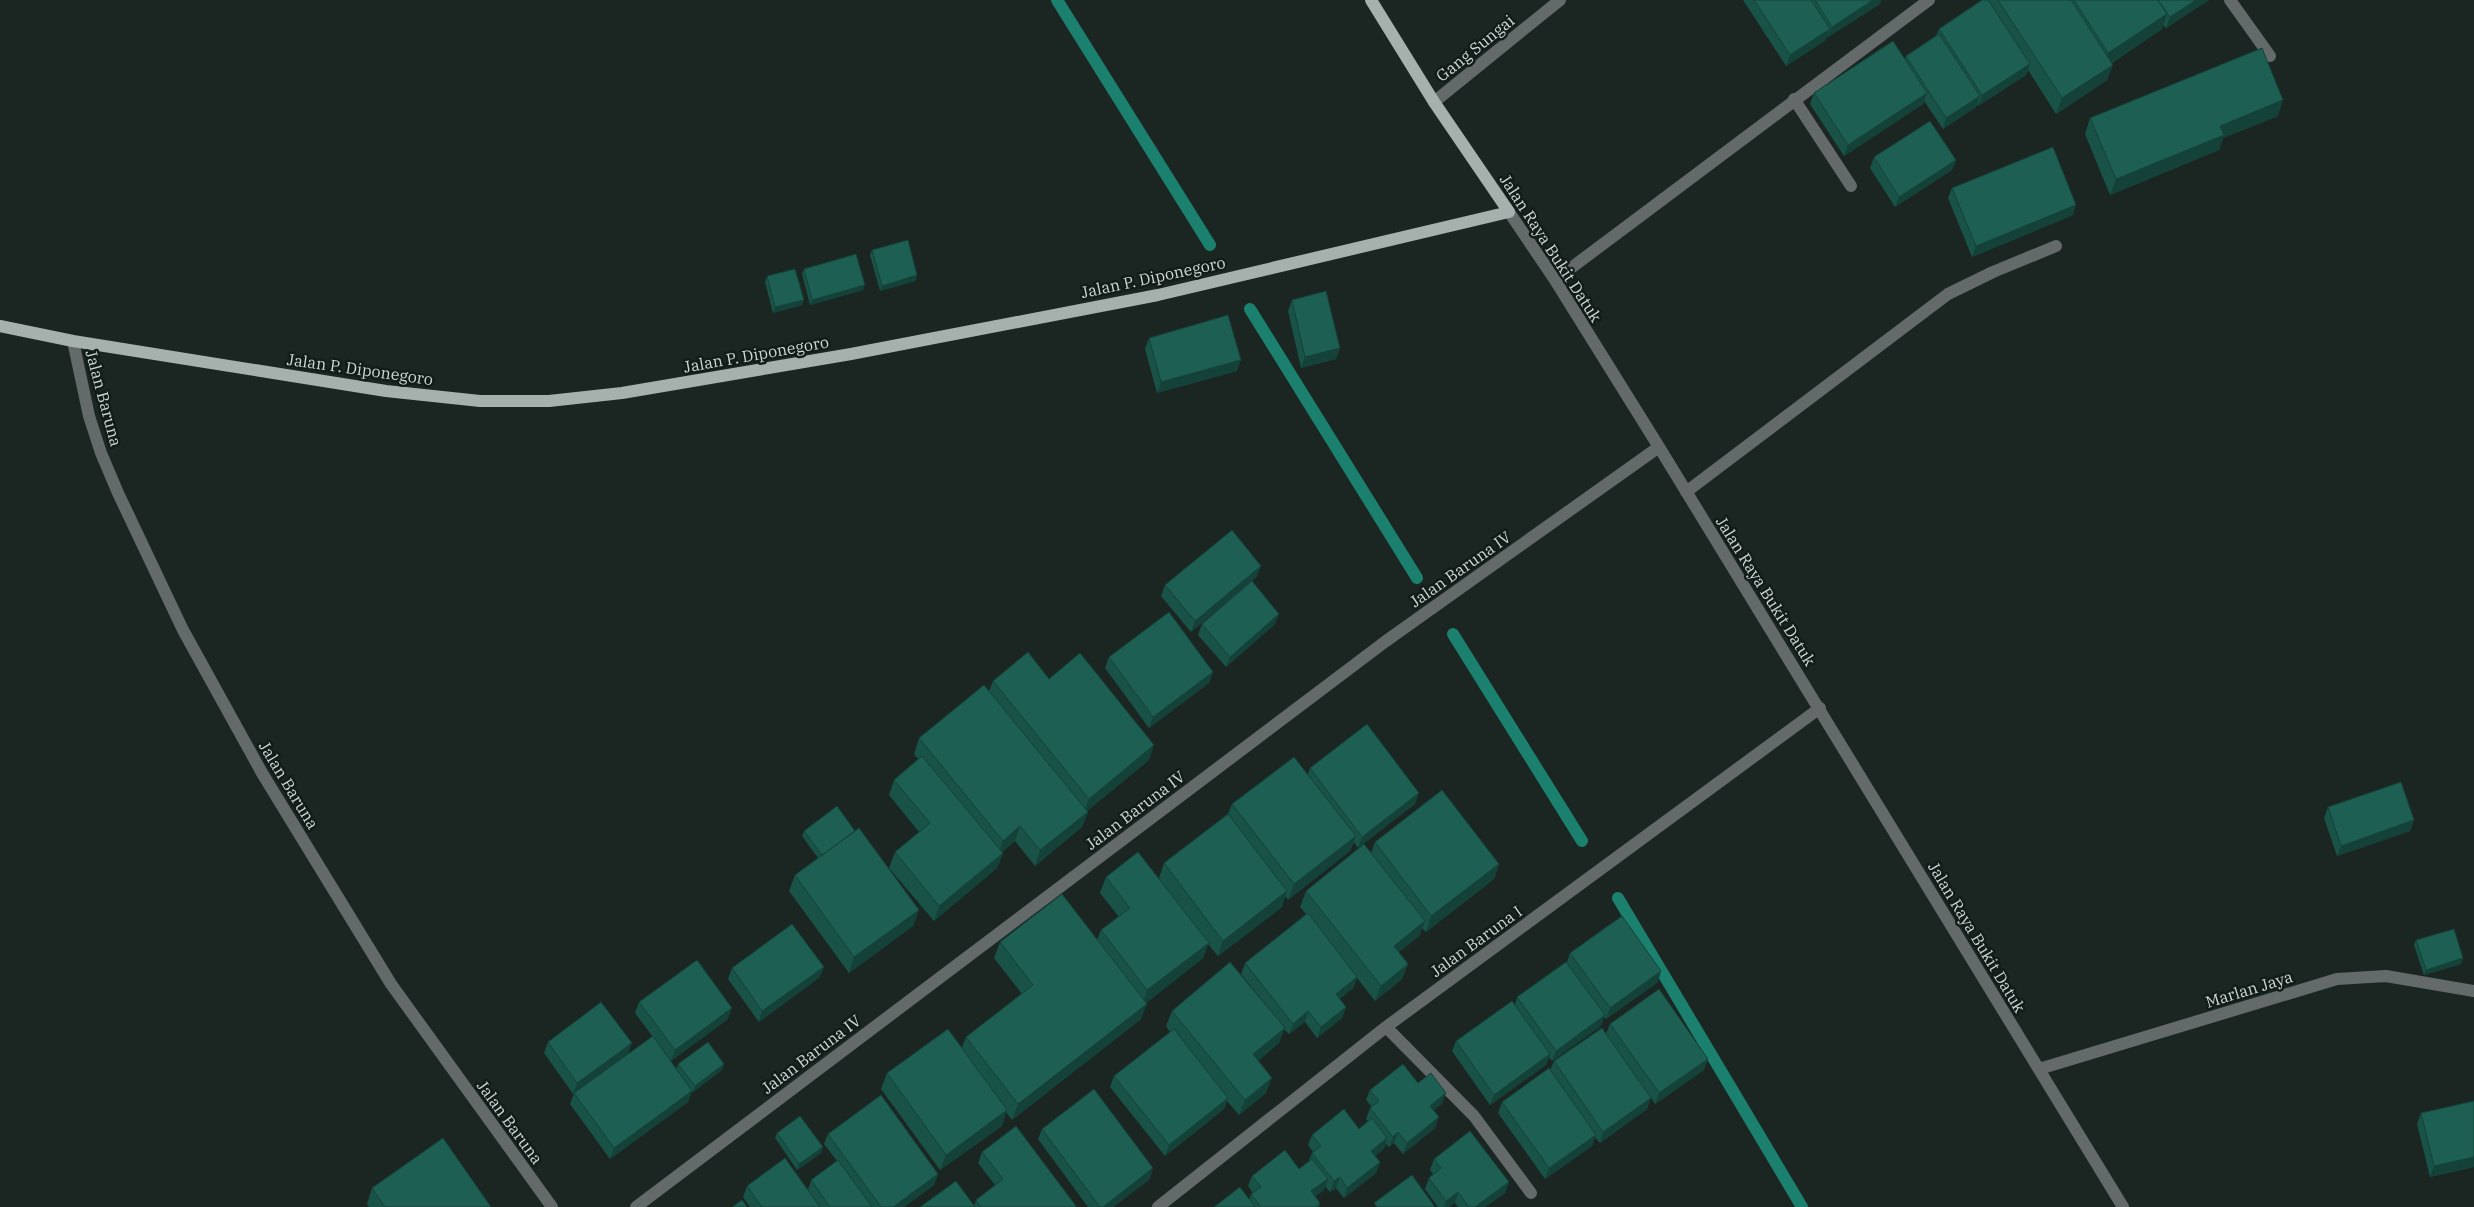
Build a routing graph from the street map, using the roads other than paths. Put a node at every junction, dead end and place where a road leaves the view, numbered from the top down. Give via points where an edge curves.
1 (1371, 0) edge
2 (1560, 0) edge
3 (1928, 0) edge
4 (2230, 0) edge
5 (2270, 56) dead end
6 (1794, 99) junction
7 (1434, 102) junction
8 (1851, 186) dead end
9 (1509, 212) junction
10 (2056, 246) dead end
11 (1555, 280) junction
12 (0, 326) edge
13 (73, 340) junction
14 (1659, 447) junction
15 (1686, 492) junction
16 (1820, 708) junction
17 (2474, 991) edge
18 (1386, 1027) junction
19 (2039, 1069) junction
20 (1531, 1193) dead end
21 (552, 1207) edge
22 (636, 1207) edge
23 (1158, 1207) edge
24 (2123, 1207) edge

1 - 7 main road, Jalan Raya Bukit Datuk
2 - 7 street, Gang Sungai
3 - 6 street
4 - 5 street
6 - 8 street
6 - 11 street
7 - 9 main road, Jalan Raya Bukit Datuk
9 - 11 street, Jalan Raya Bukit Datuk
9 - 13 main road, Jalan P. Diponegoro via 1158,295 832,357 622,393 549,401 480,401 386,391
10 - 15 street via 1948,294
11 - 14 street, Jalan Raya Bukit Datuk
12 - 13 main road, Jalan P. Diponegoro
13 - 21 street, Jalan Baruna via 89,416 118,493 184,630 262,773 392,984
14 - 15 street, Jalan Raya Bukit Datuk
14 - 22 street, Jalan Baruna IV via 1386,641
15 - 16 street, Jalan Raya Bukit Datuk
16 - 18 street, Jalan Baruna I
16 - 19 street, Jalan Raya Bukit Datuk
17 - 19 street, Marlan Jaya via 2386,976 2337,979
18 - 20 street via 1474,1116
18 - 23 street, Jalan Baruna I
19 - 24 street, Jalan Raya Bukit Datuk

